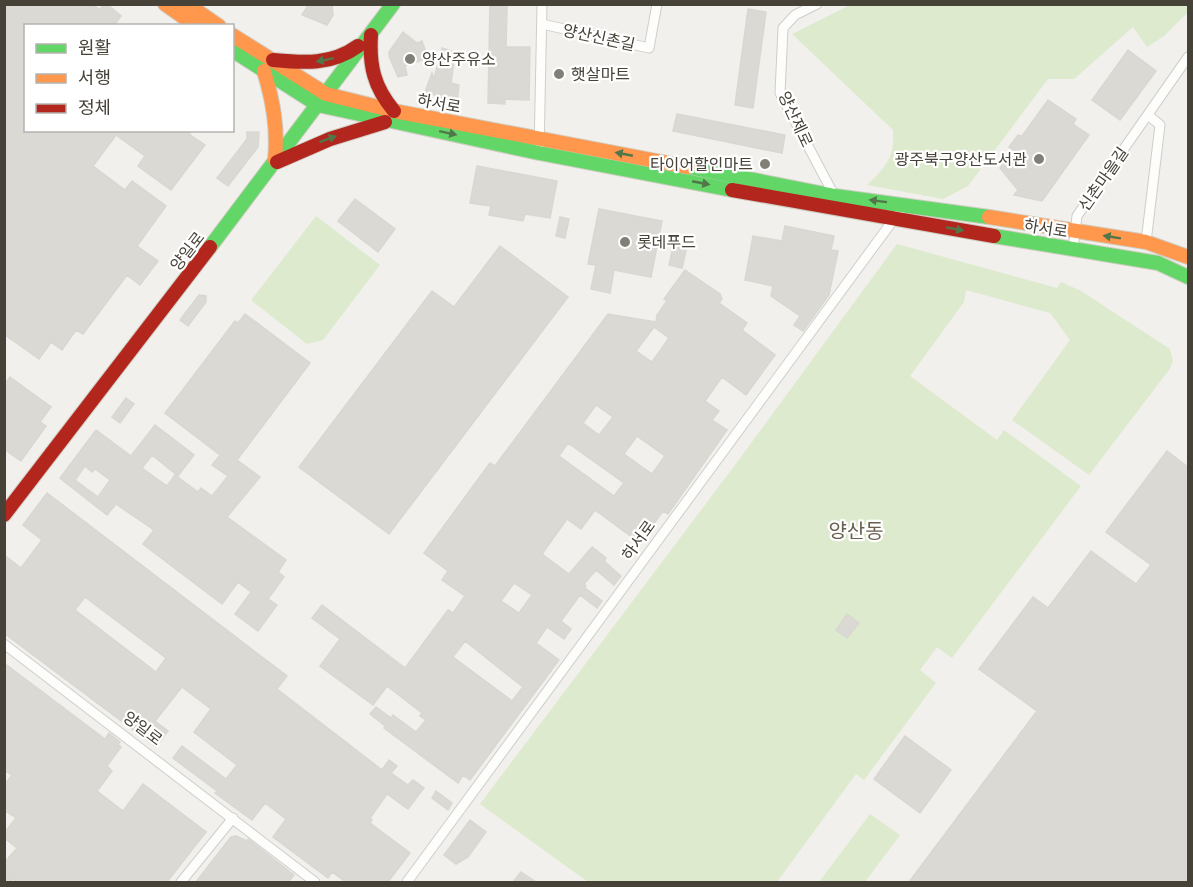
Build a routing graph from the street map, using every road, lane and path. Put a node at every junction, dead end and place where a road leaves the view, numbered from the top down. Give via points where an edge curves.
1 (165, 4) edge
2 (393, 4) edge
3 (542, 4) edge
4 (657, 4) edge
5 (817, 4) edge
6 (194, 6) edge
7 (193, 24) edge
8 (216, 24) edge
9 (542, 24) junction
10 (371, 35) junction
11 (234, 37) edge
12 (234, 51) edge
13 (1188, 57) edge
14 (267, 66) junction
15 (322, 100) junction
16 (1148, 115) junction
17 (392, 116) junction
18 (539, 138) junction
19 (539, 153) junction
20 (275, 163) junction
21 (835, 196) junction
22 (905, 204) junction
23 (840, 210) junction
24 (896, 218) junction
25 (1074, 231) junction
26 (1146, 242) junction
27 (1073, 249) junction
28 (1188, 257) edge
29 (1188, 277) edge
30 (4, 515) edge
31 (4, 644) edge
32 (233, 818) junction
33 (181, 882) edge
34 (315, 882) edge
35 (407, 882) edge

1 - 7 main road
2 - 10 main road, 양일로
3 - 9 street, 양산신촌길
4 - 9 street, 양산신촌길 via 649,48
5 - 21 street, 양산제로 via 795,15 783,28 780,93
6 - 8 main road
9 - 18 street, 양산신촌길
10 -> 14 main road via 351,52 320,62
10 - 15 main road, 양일로
10 - 17 main road via 369,67
11 - 14 main road, 하서로
12 - 14 main road, 하서로
13 - 16 street, 신촌마을길
14 - 15 main road, 하서로
14 - 20 main road via 276,111
15 - 17 main road, 하서로
15 - 20 main road, 양일로
16 - 25 street, 신촌마을길 via 1077,216
16 - 26 street, 신촌마을길 via 1160,125
17 - 18 main road, 하서로
17 -> 19 main road, 하서로
20 -> 17 main road via 311,145
18 - 19 street, 양산신촌길
21 -> 18 main road, 하서로
19 -> 23 main road, 하서로
20 - 30 main road, 양일로
22 -> 21 main road, 하서로
21 - 23 street, 양산제로
22 - 24 street, 하서로
22 - 25 main road, 하서로
23 - 24 main road, 하서로
24 -> 27 main road, 하서로
24 - 35 street, 하서로
26 -> 25 main road, 하서로
25 - 27 street, 신촌마을길
26 - 28 main road, 하서로
27 - 29 main road, 하서로 via 1158,263
31 - 32 street, 양일로
32 - 33 street
32 - 34 street, 양일로

